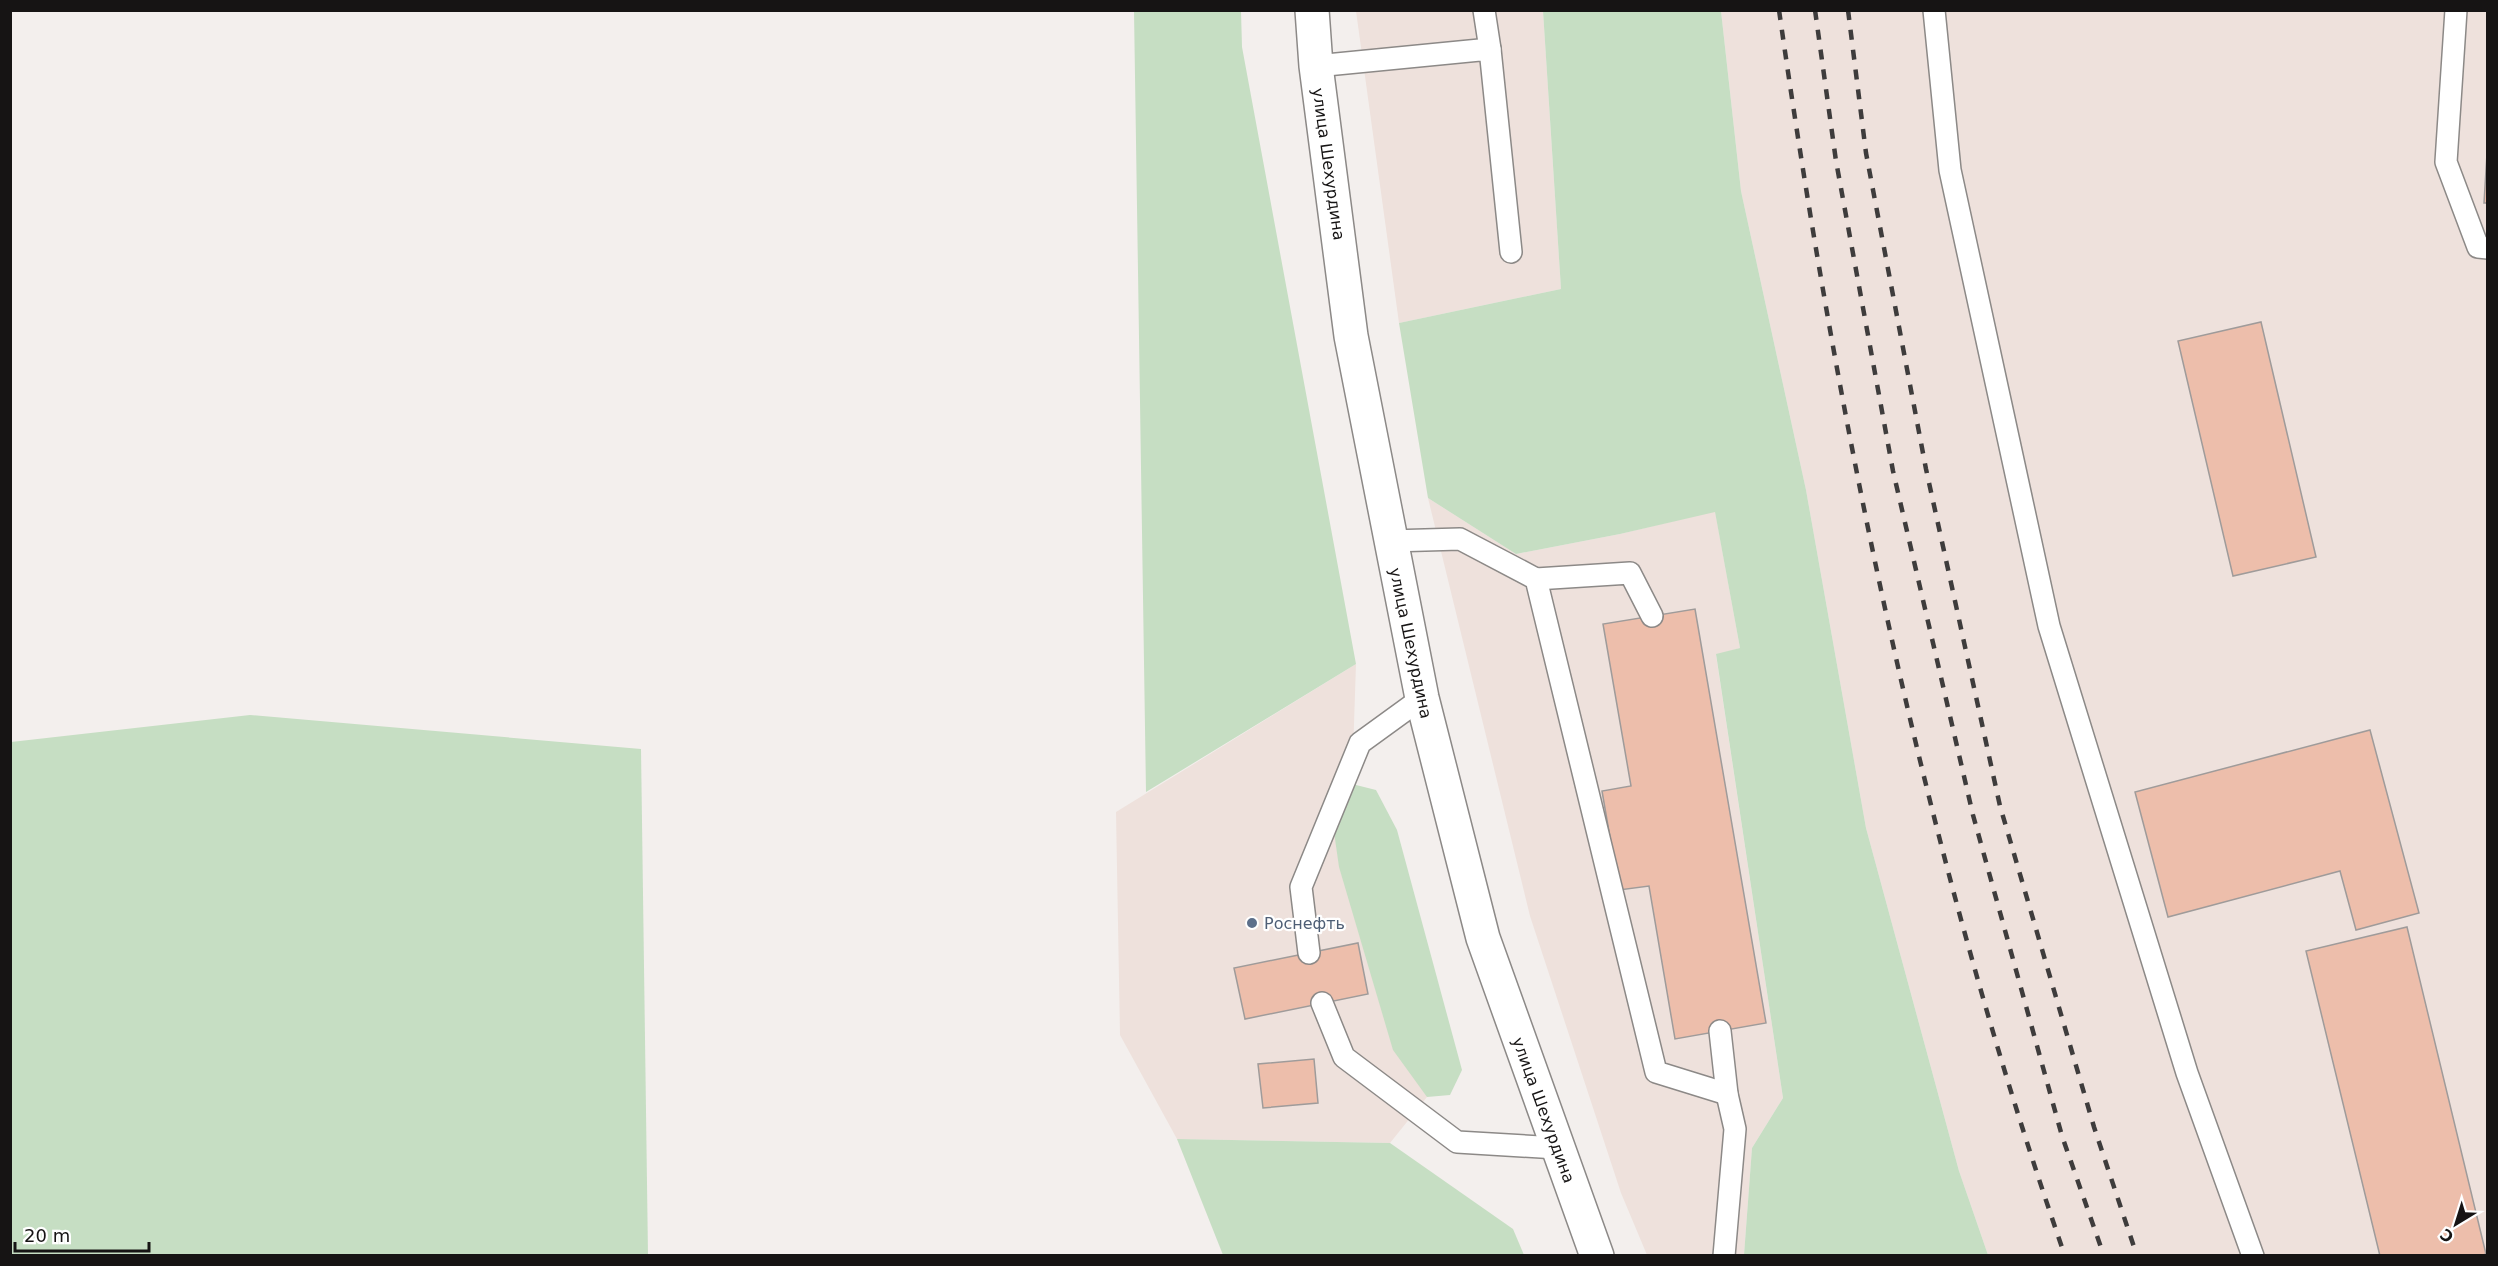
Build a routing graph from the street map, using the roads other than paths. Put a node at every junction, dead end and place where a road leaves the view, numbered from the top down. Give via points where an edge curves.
1 (1312, 10) edge
2 (1484, 10) edge
3 (1934, 10) edge
4 (2456, 10) edge
5 (1490, 49) junction
6 (1316, 66) junction
7 (2487, 248) edge
8 (1511, 252) dead end
9 (1390, 541) junction
10 (1536, 579) junction
11 (1652, 616) dead end
12 (1422, 698) junction
13 (1309, 953) dead end
14 (1322, 1003) dead end
15 (1720, 1031) dead end
16 (1727, 1094) junction
17 (1557, 1148) junction
18 (1597, 1256) edge
19 (1724, 1256) edge
20 (2253, 1256) edge

1 - 6 main road, улица Шехурдина
2 - 5 lane
3 - 20 lane via 1950,170 2049,626 2187,1073
4 - 7 lane via 2446,162 2478,247
5 - 6 lane
5 - 8 lane
6 - 9 main road, улица Шехурдина via 1351,336
9 - 10 lane via 1460,539
9 - 12 main road, улица Шехурдина
10 - 11 lane via 1630,573
10 - 16 lane via 1656,1072
12 - 13 lane via 1360,743 1301,887
12 - 17 main road, улица Шехурдина via 1483,938
14 - 17 lane via 1344,1058 1457,1142
15 - 16 lane
16 - 19 lane via 1735,1130
17 - 18 main road, улица Шехурдина

